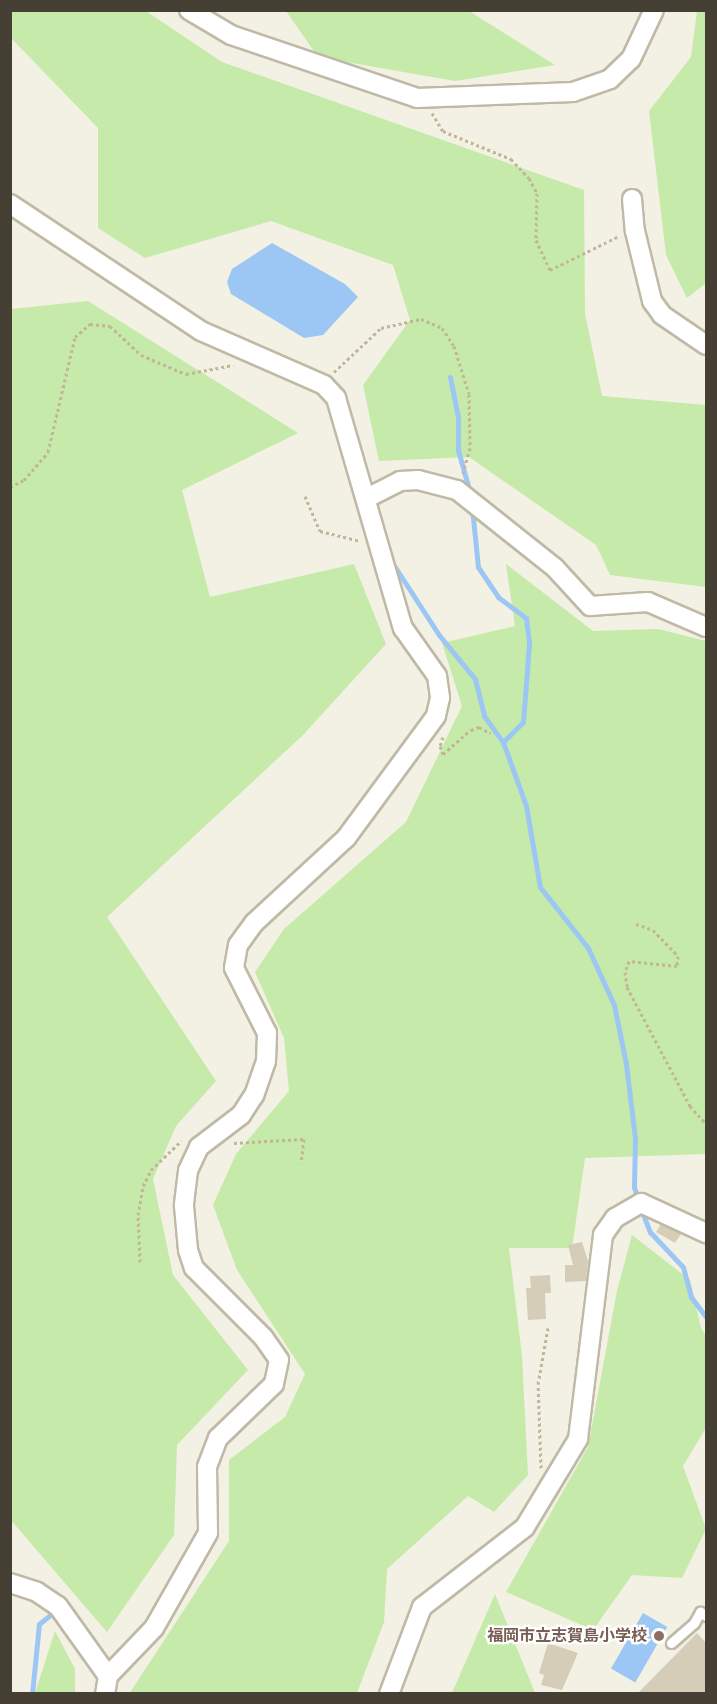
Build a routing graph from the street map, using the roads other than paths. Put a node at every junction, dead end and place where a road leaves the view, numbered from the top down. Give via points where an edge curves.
1 (189, 10) edge
2 (654, 10) edge
3 (632, 199) dead end
4 (10, 204) edge
5 (706, 345) edge
6 (367, 498) junction
7 (706, 627) edge
8 (706, 1233) edge
9 (10, 1583) edge
10 (706, 1616) edge
11 (671, 1643) dead end
12 (106, 1685) edge
13 (389, 1694) edge

1 - 2 street via 231,35 364,83 423,98 573,92 610,79 631,59
3 - 5 street via 652,301 662,315
4 - 6 street via 201,331 317,382 336,398
6 - 7 street via 400,481 418,480 457,490 555,568 590,606 648,602
6 - 12 street via 403,628 437,676 440,698 436,716 346,838 254,923 238,945 234,968 267,1033 266,1061 254,1095 241,1115 199,1147 188,1171 184,1206 188,1250 194,1268 263,1336 279,1360 274,1384 218,1438 207,1467 208,1533 154,1628
8 - 13 street via 641,1203 615,1218 603,1235 578,1439 525,1527 422,1608
9 - 12 street via 37,1592 58,1605
10 - 11 lane via 700,1612 694,1623

